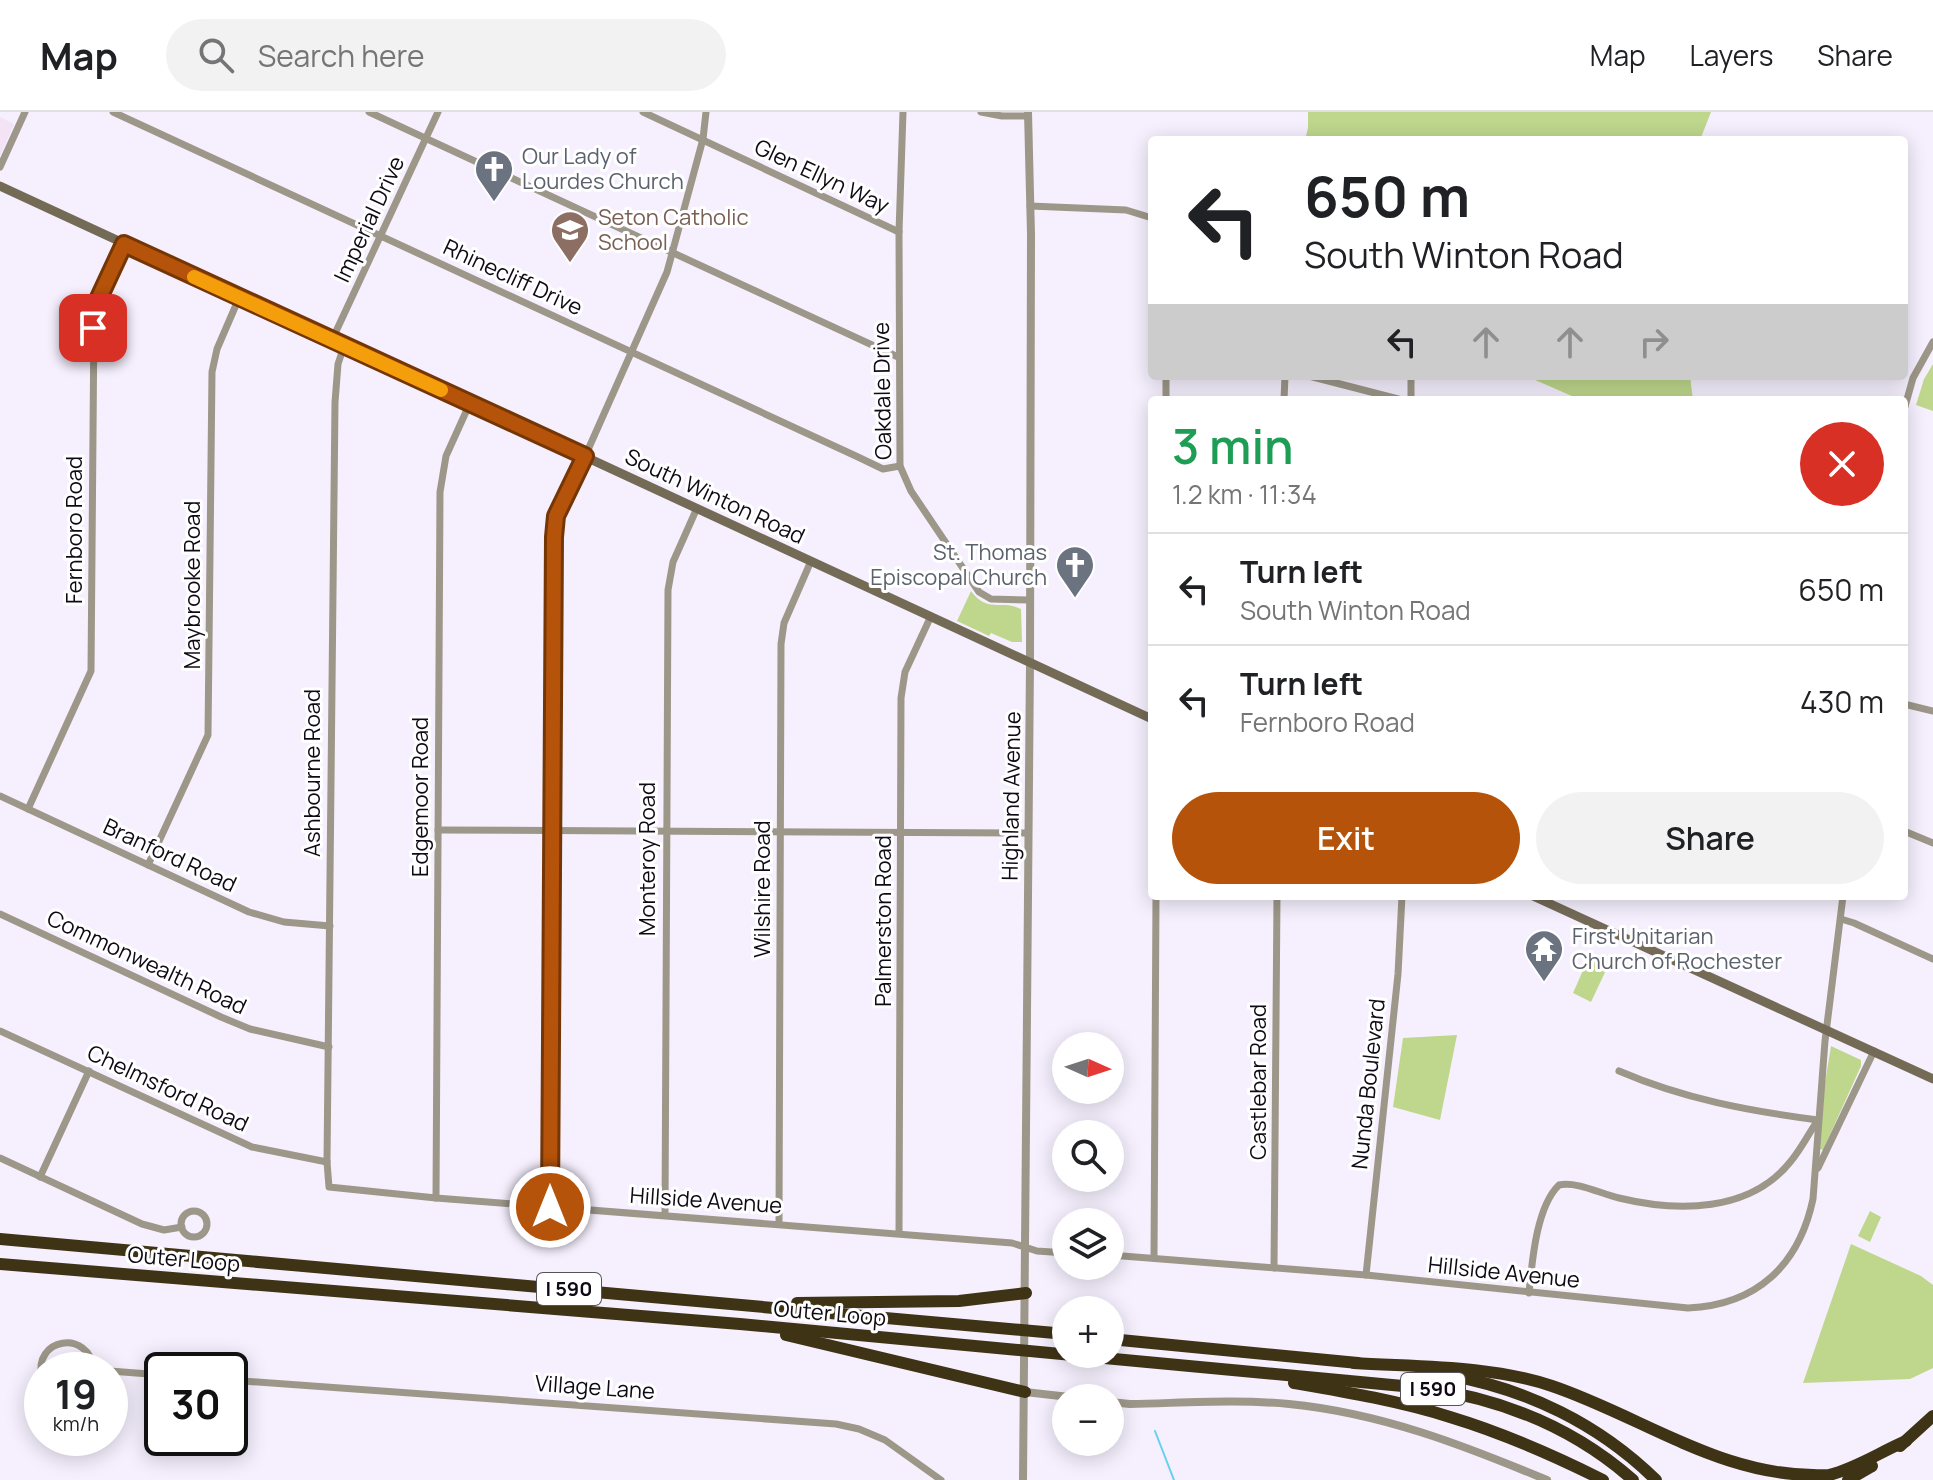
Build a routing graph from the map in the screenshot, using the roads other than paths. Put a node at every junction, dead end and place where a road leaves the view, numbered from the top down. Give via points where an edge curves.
1 (25, 112) edge
2 (113, 112) edge
3 (369, 112) edge
4 (438, 112) edge
5 (643, 112) edge
6 (706, 112) edge
7 (903, 112) edge
8 (981, 112) edge
9 (1028, 114) edge
10 (426, 138) junction
11 (703, 139) junction
12 (0, 167) edge
13 (0, 186) edge
14 (1030, 206) junction
15 (1148, 217) edge
16 (899, 232) junction
17 (381, 235) junction
18 (124, 244) junction
19 (674, 253) junction
20 (239, 298) junction
21 (332, 340) junction
22 (1933, 342) edge
23 (344, 346) junction
24 (633, 352) junction
25 (898, 357) junction
26 (1324, 380) edge
27 (1386, 396) edge
28 (1908, 396) edge
29 (470, 403) junction
30 (585, 456) junction
31 (900, 466) junction
32 (697, 508) junction
33 (811, 561) junction
34 (1030, 600) junction
35 (931, 616) junction
36 (1030, 662) junction
37 (1908, 705) edge
38 (1933, 711) edge
39 (1148, 717) edge
40 (0, 796) edge
41 (28, 809) junction
42 (438, 830) junction
43 (553, 830) junction
44 (665, 830) junction
45 (780, 830) junction
46 (901, 831) junction
47 (1028, 833) junction
48 (1908, 833) edge
49 (1933, 843) edge
50 (148, 865) junction
51 (1156, 900) edge
52 (1277, 900) edge
53 (1402, 900) edge
54 (1544, 900) edge
55 (1843, 900) edge
56 (0, 914) edge
57 (1841, 919) junction
58 (330, 926) junction
59 (1933, 959) edge
60 (1827, 1030) junction
61 (0, 1031) edge
62 (329, 1047) junction
63 (1874, 1051) junction
64 (89, 1071) junction
65 (1619, 1071) dead end
66 (1933, 1079) edge
67 (1818, 1120) junction
68 (0, 1158) edge
69 (327, 1162) junction
70 (1815, 1173) junction
71 (40, 1177) junction
72 (436, 1198) junction
73 (550, 1207) junction
74 (665, 1215) junction
75 (779, 1224) junction
76 (182, 1227) dead end
77 (899, 1233) junction
78 (0, 1239) edge
79 (1026, 1247) junction
80 (1052, 1251) edge
81 (1124, 1256) edge
82 (1154, 1258) junction
83 (0, 1264) edge
84 (1274, 1268) junction
85 (1366, 1275) junction
86 (1026, 1293) junction
87 (1529, 1293) junction
88 (741, 1304) junction
89 (740, 1324) junction
90 (1052, 1333) edge
91 (1124, 1340) edge
92 (47, 1352) edge
93 (86, 1352) edge
94 (1354, 1363) junction
95 (1212, 1369) junction
96 (248, 1381) edge
97 (1025, 1392) junction
98 (1052, 1395) edge
99 (1124, 1403) edge
100 (1933, 1416) edge
101 (1906, 1441) junction
102 (941, 1480) edge
103 (1023, 1480) edge
104 (1547, 1480) edge
105 (1603, 1480) edge
106 (1633, 1480) edge
107 (1656, 1480) edge
108 (1848, 1480) edge

1 - 12 street
2 - 17 street, Rhinecliff Drive
3 - 10 street
4 - 10 street, Imperial Drive
5 - 11 street, Glen Ellyn Way
6 - 11 street
7 - 16 street, Oakdale Drive
8 - 9 street
9 - 14 street, Highland Avenue
10 - 17 street, Imperial Drive
10 - 19 street
11 - 16 street, Glen Ellyn Way
11 - 19 street
13 - 18 main road, South Winton Road
14 - 15 street via 1126,210
14 - 34 street, Highland Avenue
16 - 25 street, Oakdale Drive
17 - 21 street, Imperial Drive
17 - 24 street, Rhinecliff Drive
18 - 20 main road, South Winton Road
18 - 41 street, Fernboro Road via 97,302 93,328 91,671
19 - 24 street
19 - 25 street
20 - 21 main road, South Winton Road
20 - 50 street, Maybrooke Road via 212,372 208,735
21 - 23 main road, South Winton Road
22 - 28 street
23 - 29 main road, South Winton Road
23 - 58 street, Ashbourne Road via 335,417
24 - 30 street
24 - 31 street, Rhinecliff Drive via 883,469
25 - 31 street, Oakdale Drive
26 - 27 street
29 - 30 main road, South Winton Road
29 - 42 street, Edgemoor Road via 446,456 441,483
30 - 32 main road, South Winton Road
30 - 43 street via 555,524
31 - 34 street, Oakdale Drive via 979,592 991,599
32 - 33 main road, South Winton Road
32 - 44 street, Monteroy Road via 669,580
33 - 35 main road, South Winton Road
33 - 45 street, Wilshire Road via 781,635
34 - 36 street, Highland Avenue
35 - 36 main road, South Winton Road
35 - 46 street, Palmerston Road via 902,684
36 - 39 main road, South Winton Road
36 - 47 street, Highland Avenue
37 - 38 street
40 - 41 street, Branford Road
41 - 50 street, Branford Road
42 - 43 street
42 - 72 street, Edgemoor Road
43 - 44 street
43 - 73 street
44 - 45 street
44 - 74 street, Monteroy Road
45 - 46 street
45 - 75 street, Wilshire Road
46 - 47 street
46 - 77 street, Palmerston Road
47 - 79 street, Highland Avenue
48 - 49 street
50 - 58 street, Branford Road via 249,912
51 - 82 street
52 - 84 street, Castlebar Road
53 - 85 street, Nunda Boulevard
54 - 60 main road
55 - 57 street, Hillside Avenue
56 - 62 street, Commonwealth Road via 250,1029
57 - 59 street
57 - 60 street, Hillside Avenue
58 - 62 street, Ashbourne Road
60 - 63 main road
60 - 67 street, Hillside Avenue
61 - 64 street, Chelmsford Road
62 - 69 street, Ashbourne Road
63 - 66 main road
63 - 70 street, Hillside Avenue
64 - 69 street, Chelmsford Road via 252,1147
64 - 71 street
65 - 67 street via 1721,1105
67 - 70 street, Hillside Avenue
67 - 87 street via 1770,1181 1720,1204 1656,1205 1562,1184 1551,1194 1543,1216
68 - 71 street
69 - 72 street, Hillside Avenue via 329,1187
70 - 87 street, Hillside Avenue via 1808,1222 1799,1242 1774,1275 1739,1298 1688,1308
71 - 76 street via 154,1229
72 - 73 street, Hillside Avenue
73 - 74 street, Hillside Avenue
74 - 75 street, Hillside Avenue
75 - 77 street, Hillside Avenue
77 - 79 street, Hillside Avenue
78 - 88 highway, Outer Loop / I 590
79 - 80 street, Hillside Avenue
79 - 86 street, Highland Avenue
81 - 82 street, Hillside Avenue
82 - 84 street, Hillside Avenue
83 - 89 highway, Outer Loop / I 590
84 - 85 street, Hillside Avenue
85 - 87 street, Hillside Avenue
86 - 88 highway via 959,1301
86 - 97 street, Highland Avenue
88 - 90 highway, Outer Loop / I 590
89 - 95 highway, Outer Loop / I 590
89 - 97 highway
91 - 94 highway, I 590
92 - 93 street via 67,1342
94 - 101 highway via 1472,1370 1538,1382 1720,1467 1758,1477 1829,1475
94 - 107 highway, I 590 via 1467,1379 1521,1395 1598,1433
95 - 105 highway via 1409,1405 1490,1430
95 - 106 highway, Outer Loop / I 590 via 1396,1385 1481,1399 1522,1411 1573,1436
96 - 102 street, Village Lane via 836,1424 885,1440
97 - 98 street
97 - 103 street, Highland Avenue
99 - 104 street via 1270,1403 1353,1413 1449,1440
100 - 101 highway
101 - 108 highway

